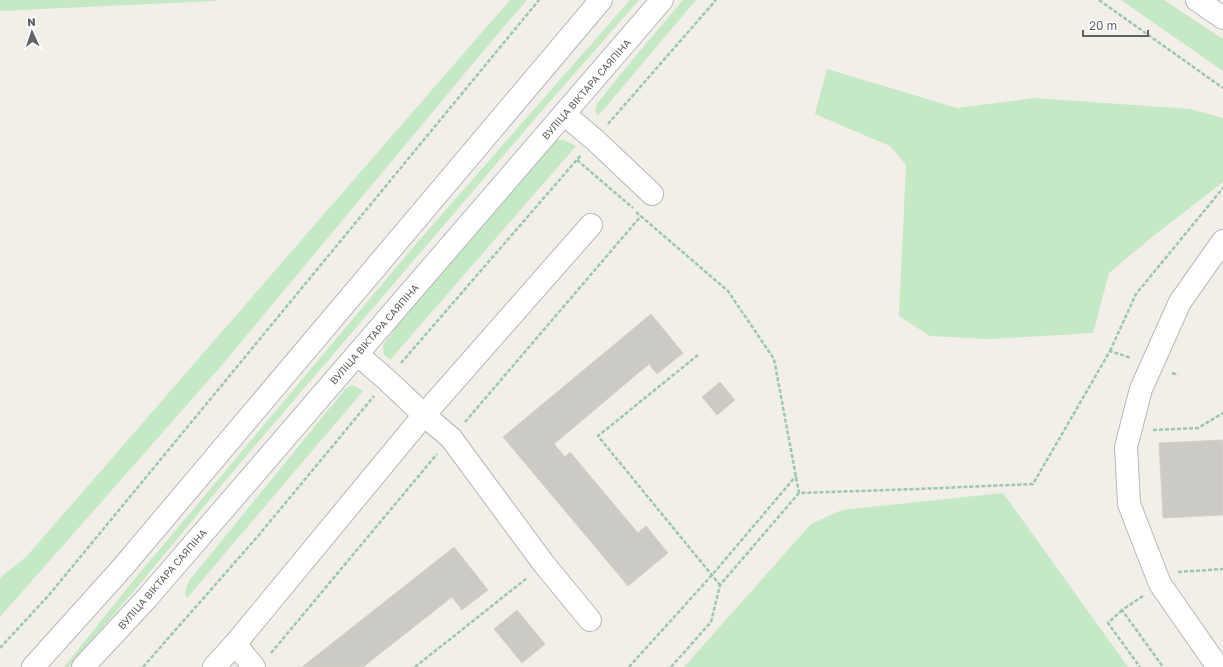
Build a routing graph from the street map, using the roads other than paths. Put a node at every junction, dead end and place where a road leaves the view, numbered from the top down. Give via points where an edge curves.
1 (601, 0) edge
2 (662, 0) edge
3 (1197, 0) edge
4 (1223, 18) edge
5 (564, 114) junction
6 (652, 194) dead end
7 (591, 225) dead end
8 (1223, 241) edge
9 (357, 354) junction
10 (424, 415) junction
11 (590, 620) dead end
12 (236, 644) junction
13 (260, 662) edge
14 (33, 667) edge
15 (83, 667) edge
16 (214, 667) edge
17 (1218, 667) edge

1 - 14 street via 137,550
2 - 5 street, ВУЛІЦА ВІКТАРА САЯПІНА
3 - 4 street
5 - 6 street
5 - 9 street, ВУЛІЦА ВІКТАРА САЯПІНА
7 - 10 street
8 - 17 street via 1180,302 1141,388 1126,447 1129,504 1160,584
9 - 10 street
9 - 15 street, ВУЛІЦА ВІКТАРА САЯПІНА via 148,597
10 - 11 street via 451,438 544,564
10 - 12 street
12 - 13 street
12 - 16 street

